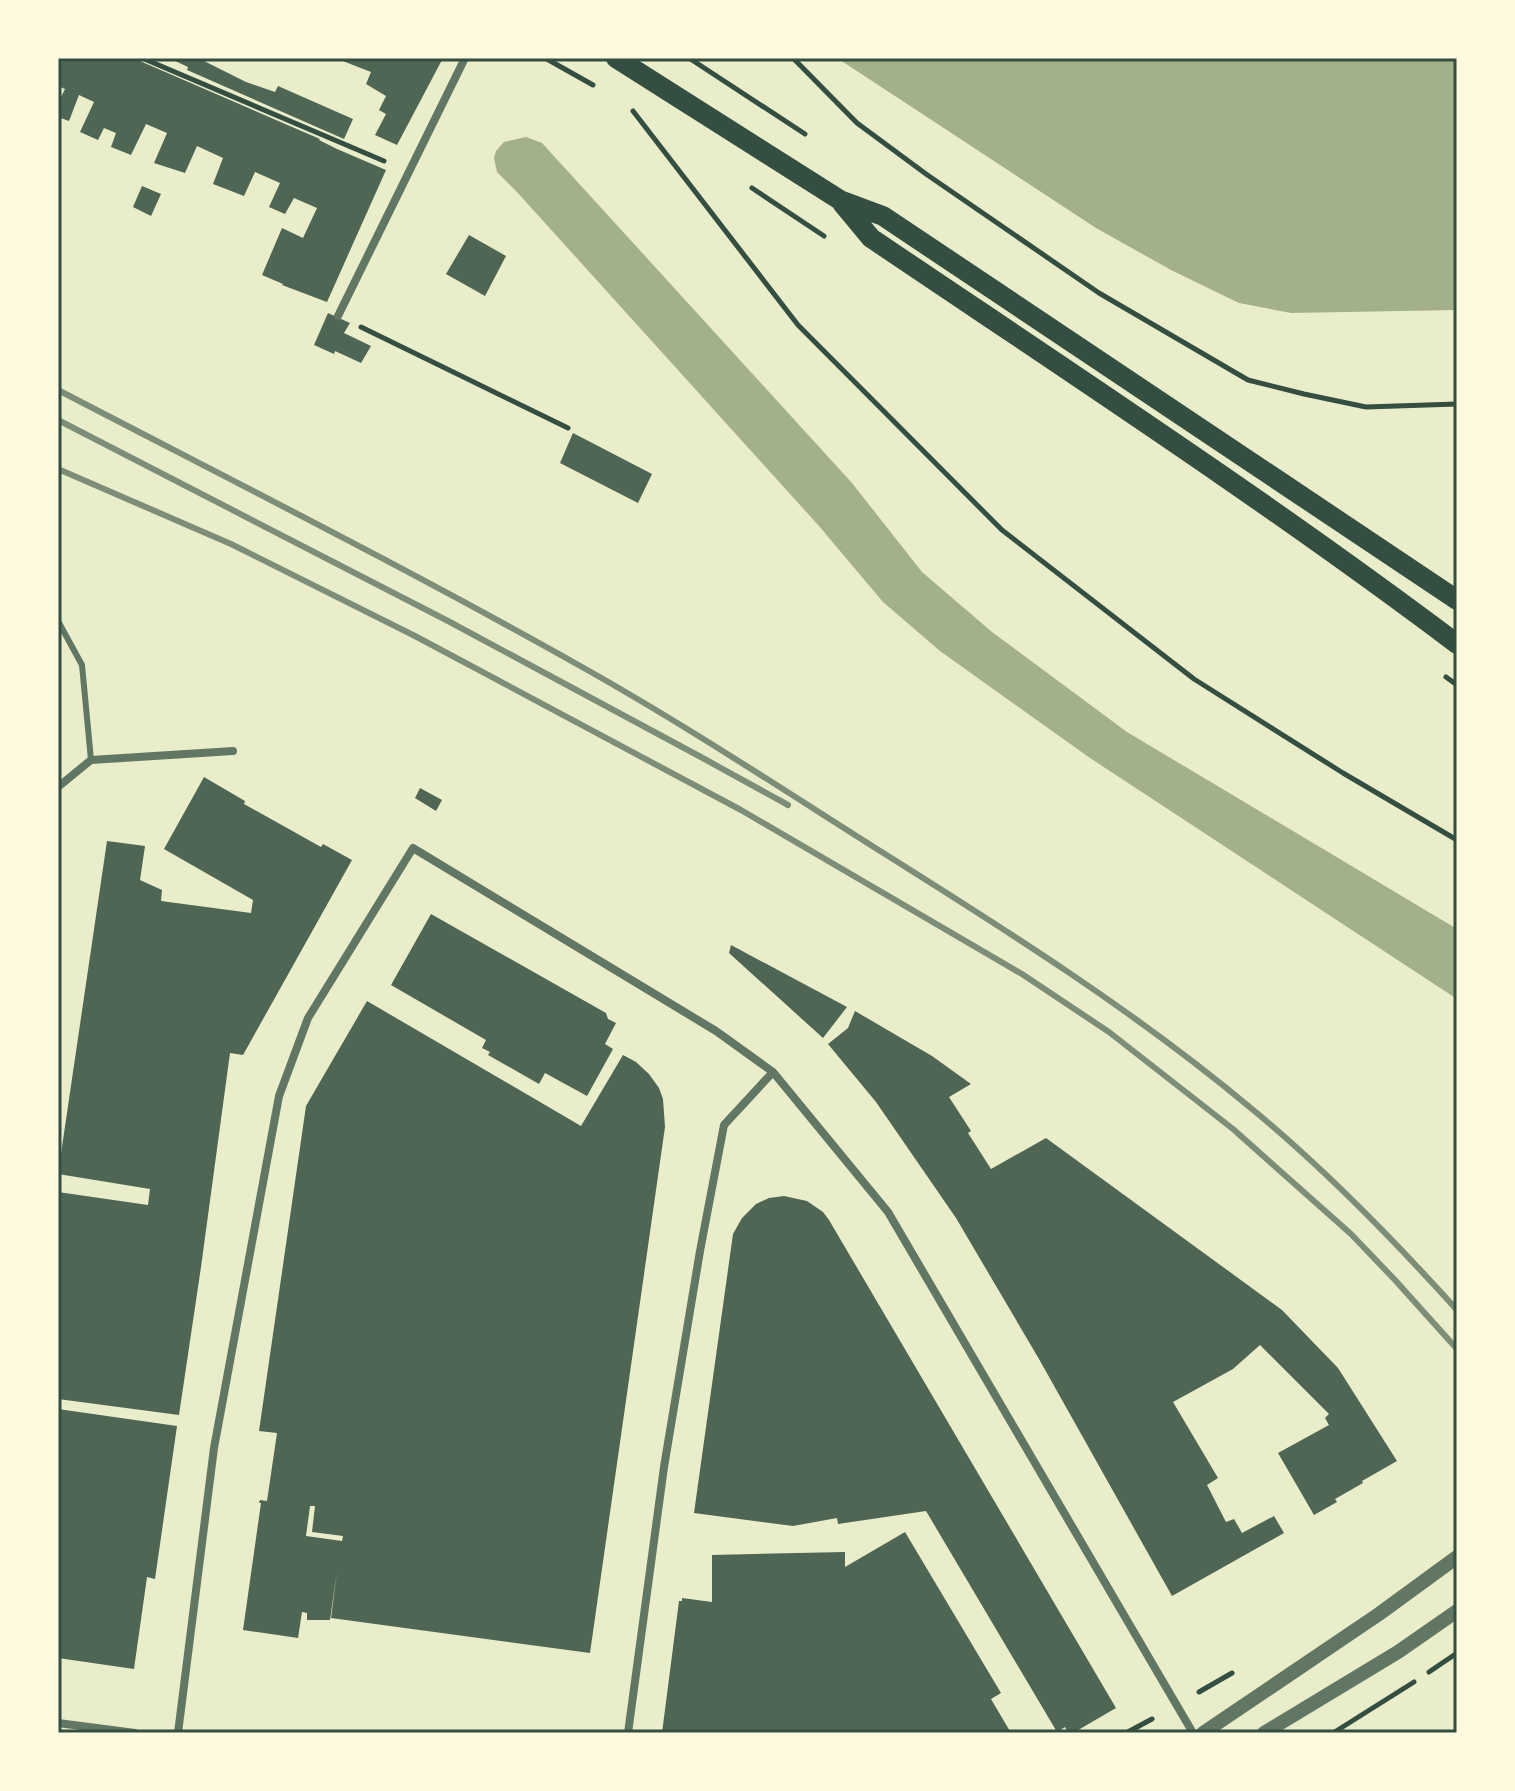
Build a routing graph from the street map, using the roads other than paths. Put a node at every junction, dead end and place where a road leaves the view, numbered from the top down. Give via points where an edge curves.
1 (465, 58) edge
2 (616, 58) edge
3 (840, 200) junction
4 (338, 316) road end
5 (1457, 600) edge
6 (58, 621) edge
7 (1457, 644) edge
8 (233, 751) dead end
9 (91, 760) junction
10 (58, 787) edge
11 (773, 1072) junction
12 (1457, 1557) edge
13 (1457, 1611) edge
14 (58, 1723) edge
15 (135, 1733) edge
16 (178, 1733) edge
17 (628, 1733) edge
18 (1193, 1733) edge
19 (1203, 1733) edge
20 (1264, 1733) edge

1 - 4 street
2 - 3 main road
3 - 5 main road via 883,216
3 - 7 main road via 871,238 1212,468
6 - 9 lane via 82,665
8 - 9 street
9 - 10 street
11 - 16 street via 716,1031 413,848 308,1018 279,1096 214,1448
11 - 17 street via 724,1125 664,1467
11 - 18 street via 888,1212
12 - 19 street
13 - 20 street
14 - 15 street

